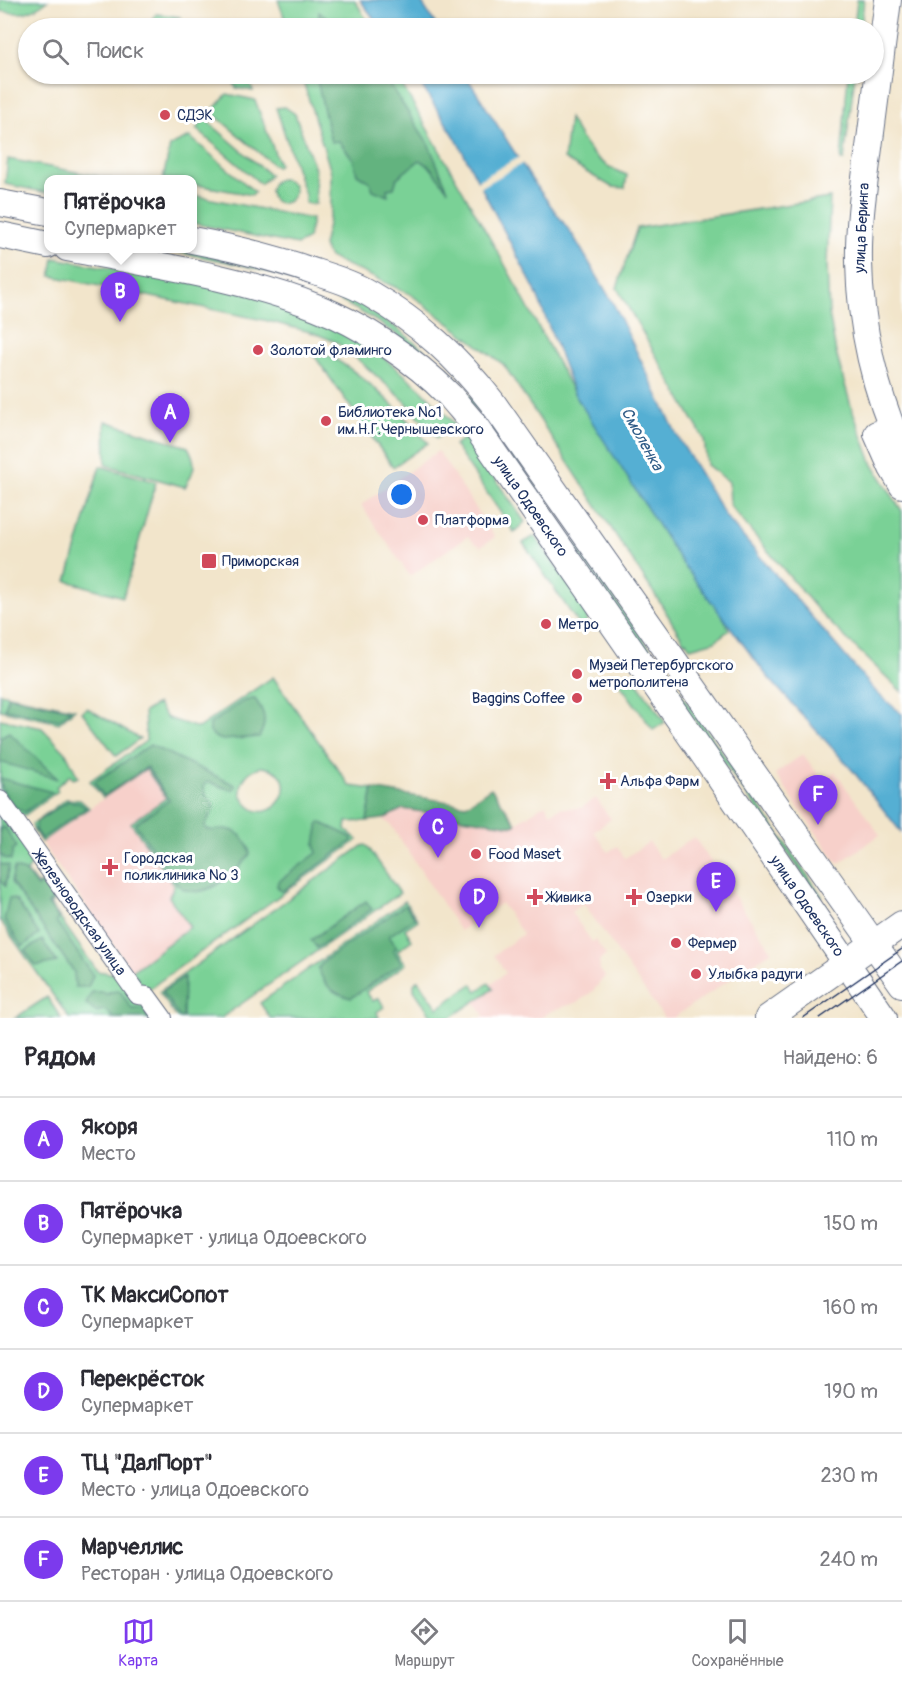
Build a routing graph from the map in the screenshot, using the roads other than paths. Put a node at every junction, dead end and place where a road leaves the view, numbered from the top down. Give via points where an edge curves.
1 (872, 0) edge
2 (888, 0) edge
3 (870, 18) edge
4 (884, 31) edge
5 (862, 84) edge
6 (877, 84) edge
7 (0, 203) edge
8 (44, 211) edge
9 (0, 236) edge
10 (197, 241) edge
11 (44, 244) edge
12 (89, 253) edge
13 (902, 451) edge
14 (902, 485) edge
15 (0, 800) edge
16 (902, 924) edge
17 (874, 944) junction
18 (846, 962) junction
19 (902, 984) edge
20 (902, 995) edge
21 (877, 1016) edge
22 (163, 1018) edge
23 (768, 1018) edge

1 - 3 street
2 - 4 street, улица Беринга
5 - 14 street, улица Беринга via 844,232 847,318 870,417
6 - 13 street, улица Беринга via 865,177 859,272 872,367
7 - 8 street
9 - 11 street
10 - 17 street, улица Одоевского via 279,260 369,293 438,342 468,372
12 - 18 street, улица Одоевского via 208,276 317,307 364,330 416,365 440,387 472,423
15 - 22 street, Железноводская улица via 138,995 147,996
16 - 17 street
17 - 18 street
17 - 19 street, улица Одоевского
18 - 21 street, улица Одоевского
18 - 23 street
20 - 21 street

